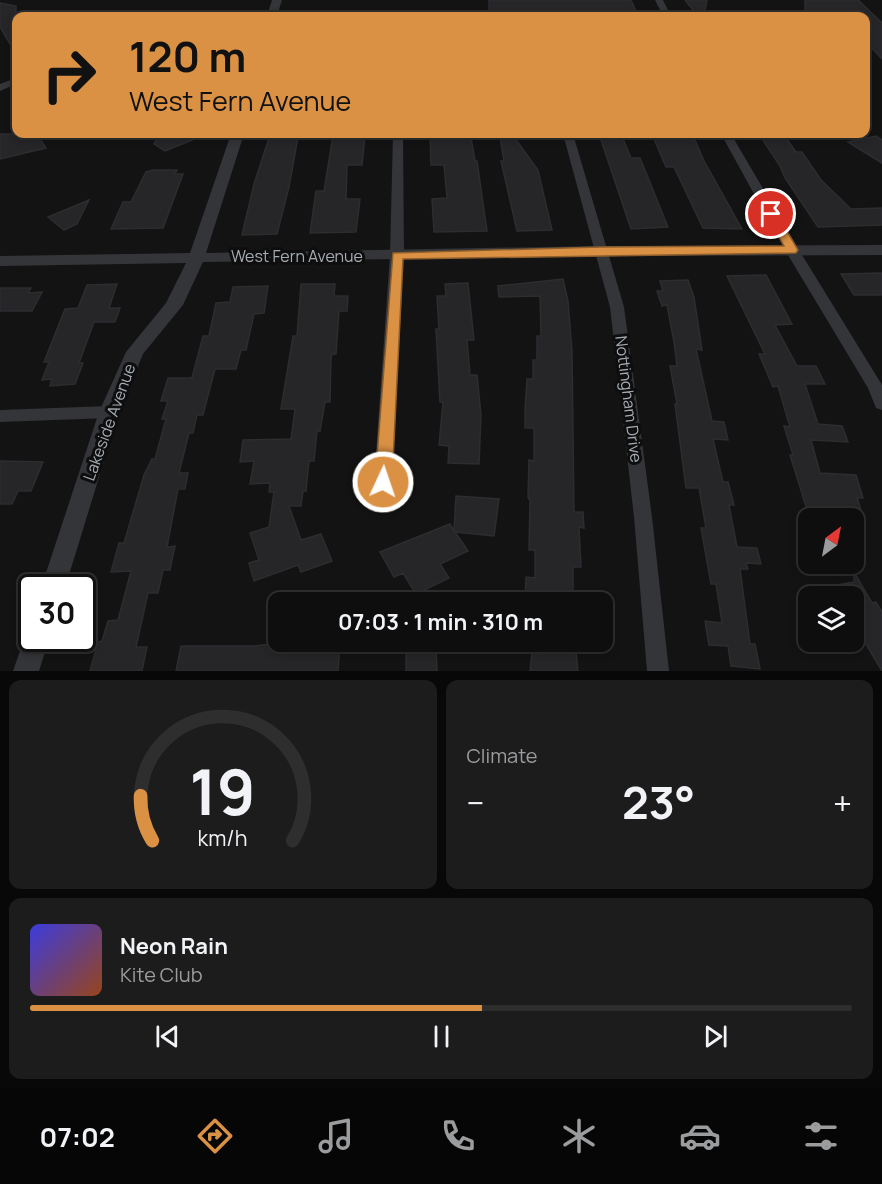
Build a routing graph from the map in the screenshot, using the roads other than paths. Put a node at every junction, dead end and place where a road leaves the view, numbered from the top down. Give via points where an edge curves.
1 (236, 138) edge
2 (398, 138) edge
3 (569, 138) edge
4 (728, 138) edge
5 (792, 250) junction
6 (882, 250) edge
7 (600, 251) junction
8 (397, 255) junction
9 (197, 257) junction
10 (0, 261) edge
11 (882, 404) edge
12 (109, 412) junction
13 (0, 416) edge
14 (383, 482) dead end
15 (57, 574) edge
16 (32, 652) edge
17 (26, 671) edge
18 (658, 671) edge

1 - 9 street, Lakeside Avenue
2 - 8 street
3 - 7 street, Nottingham Drive
4 - 5 street
5 - 6 street, West Fern Avenue
5 - 7 street, West Fern Avenue
5 - 11 street
7 - 8 street, West Fern Avenue
7 - 18 street, Nottingham Drive via 617,307
8 - 9 street, West Fern Avenue
8 - 14 street
9 - 10 street, West Fern Avenue
9 - 12 street, Lakeside Avenue via 174,305 135,352
12 - 13 street
12 - 15 street, Lakeside Avenue
16 - 17 street

